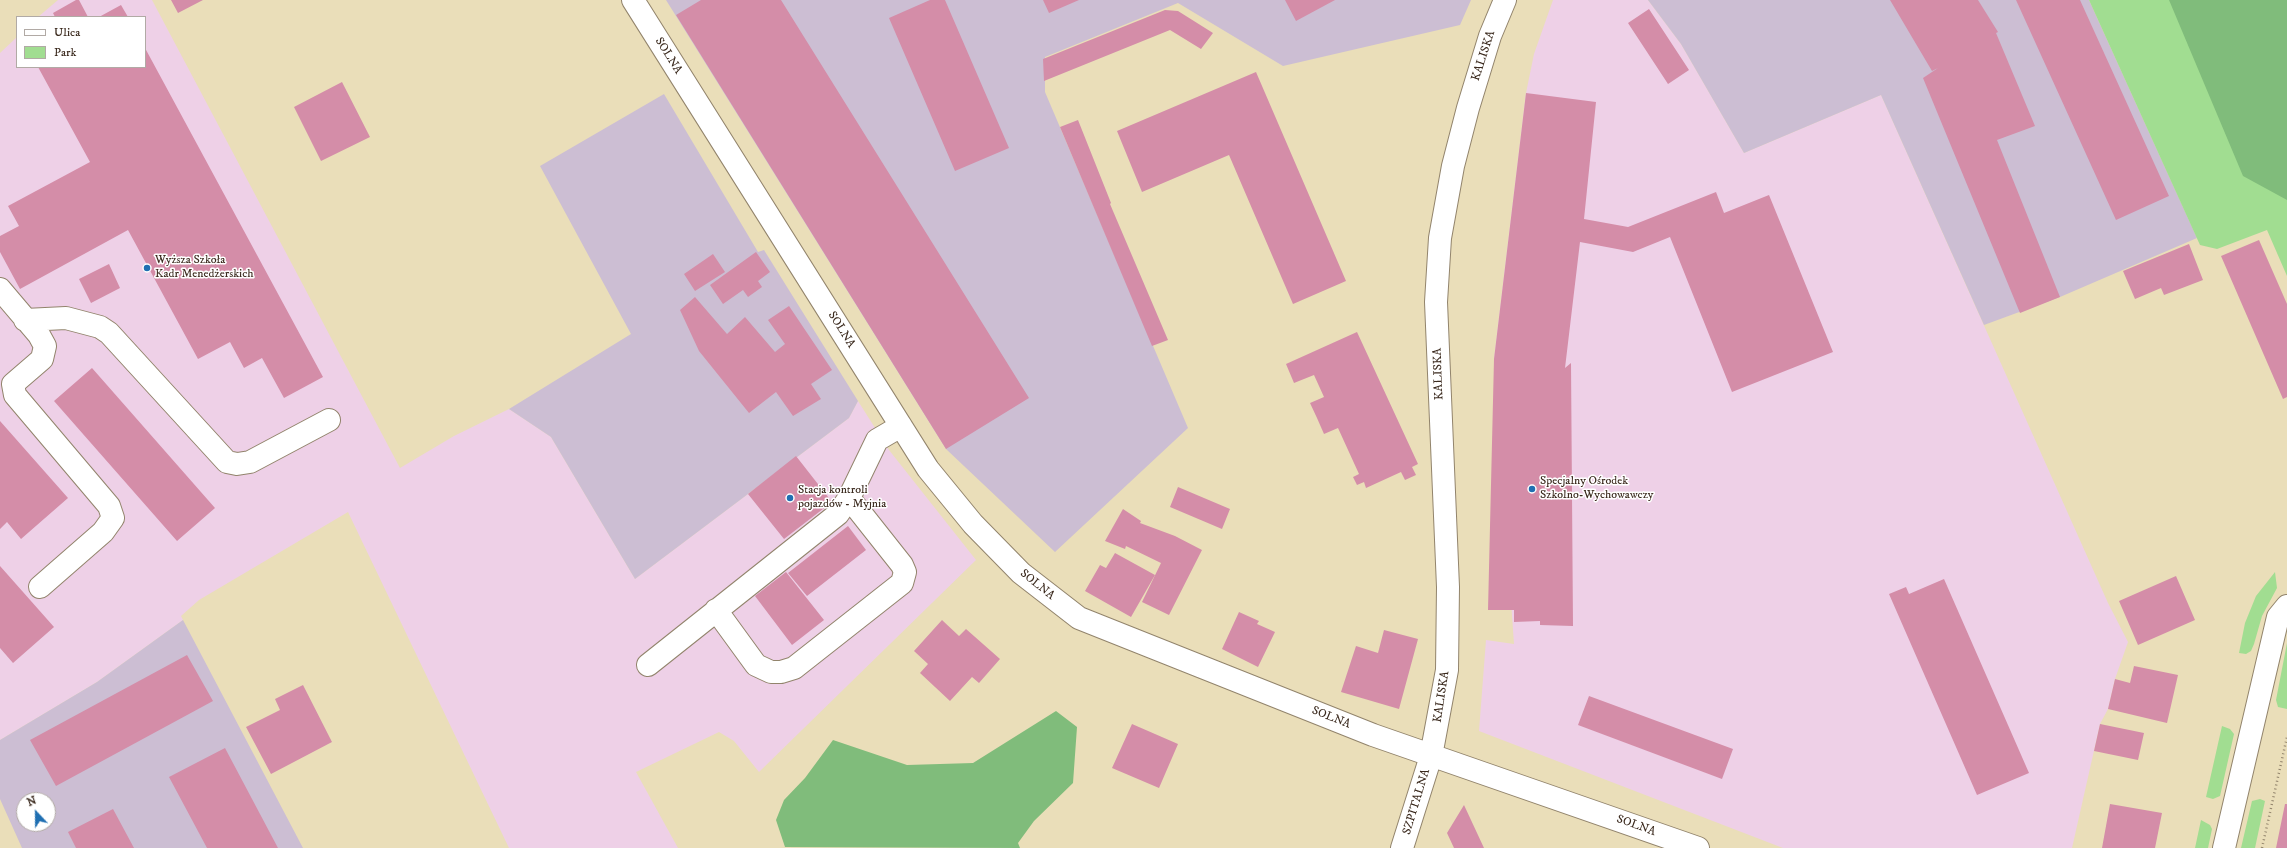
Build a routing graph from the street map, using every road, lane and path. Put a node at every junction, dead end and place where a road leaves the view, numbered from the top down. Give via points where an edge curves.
1 (633, 0) edge
2 (1504, 0) edge
3 (0, 289) edge
4 (25, 320) junction
5 (329, 420) dead end
6 (901, 426) junction
7 (849, 498) junction
8 (40, 587) dead end
9 (2287, 606) edge
10 (716, 610) junction
11 (648, 665) dead end
12 (2287, 737) edge
13 (1431, 756) junction
14 (1402, 848) edge
15 (1698, 848) edge
16 (2224, 848) edge
17 (2262, 848) edge

1 - 6 street, SOLNA
2 - 13 street, KALISKA via 1468,108 1448,193 1437,267 1449,621 1447,670
3 - 4 street
4 - 5 street via 66,318 100,327 109,333 227,462 250,462
4 - 8 street via 45,346 42,359 13,384 14,394 109,506 113,518 103,532
6 - 7 street via 877,440
6 - 13 street, SOLNA via 928,469 973,524 1021,573 1079,618
7 - 10 street via 838,514
7 - 10 street via 902,565 905,572 902,583 794,668 781,672 771,672 756,665
9 - 16 street via 2278,617
10 - 11 street
12 - 17 path
13 - 14 street, SZPITALNA
13 - 15 street, SOLNA

